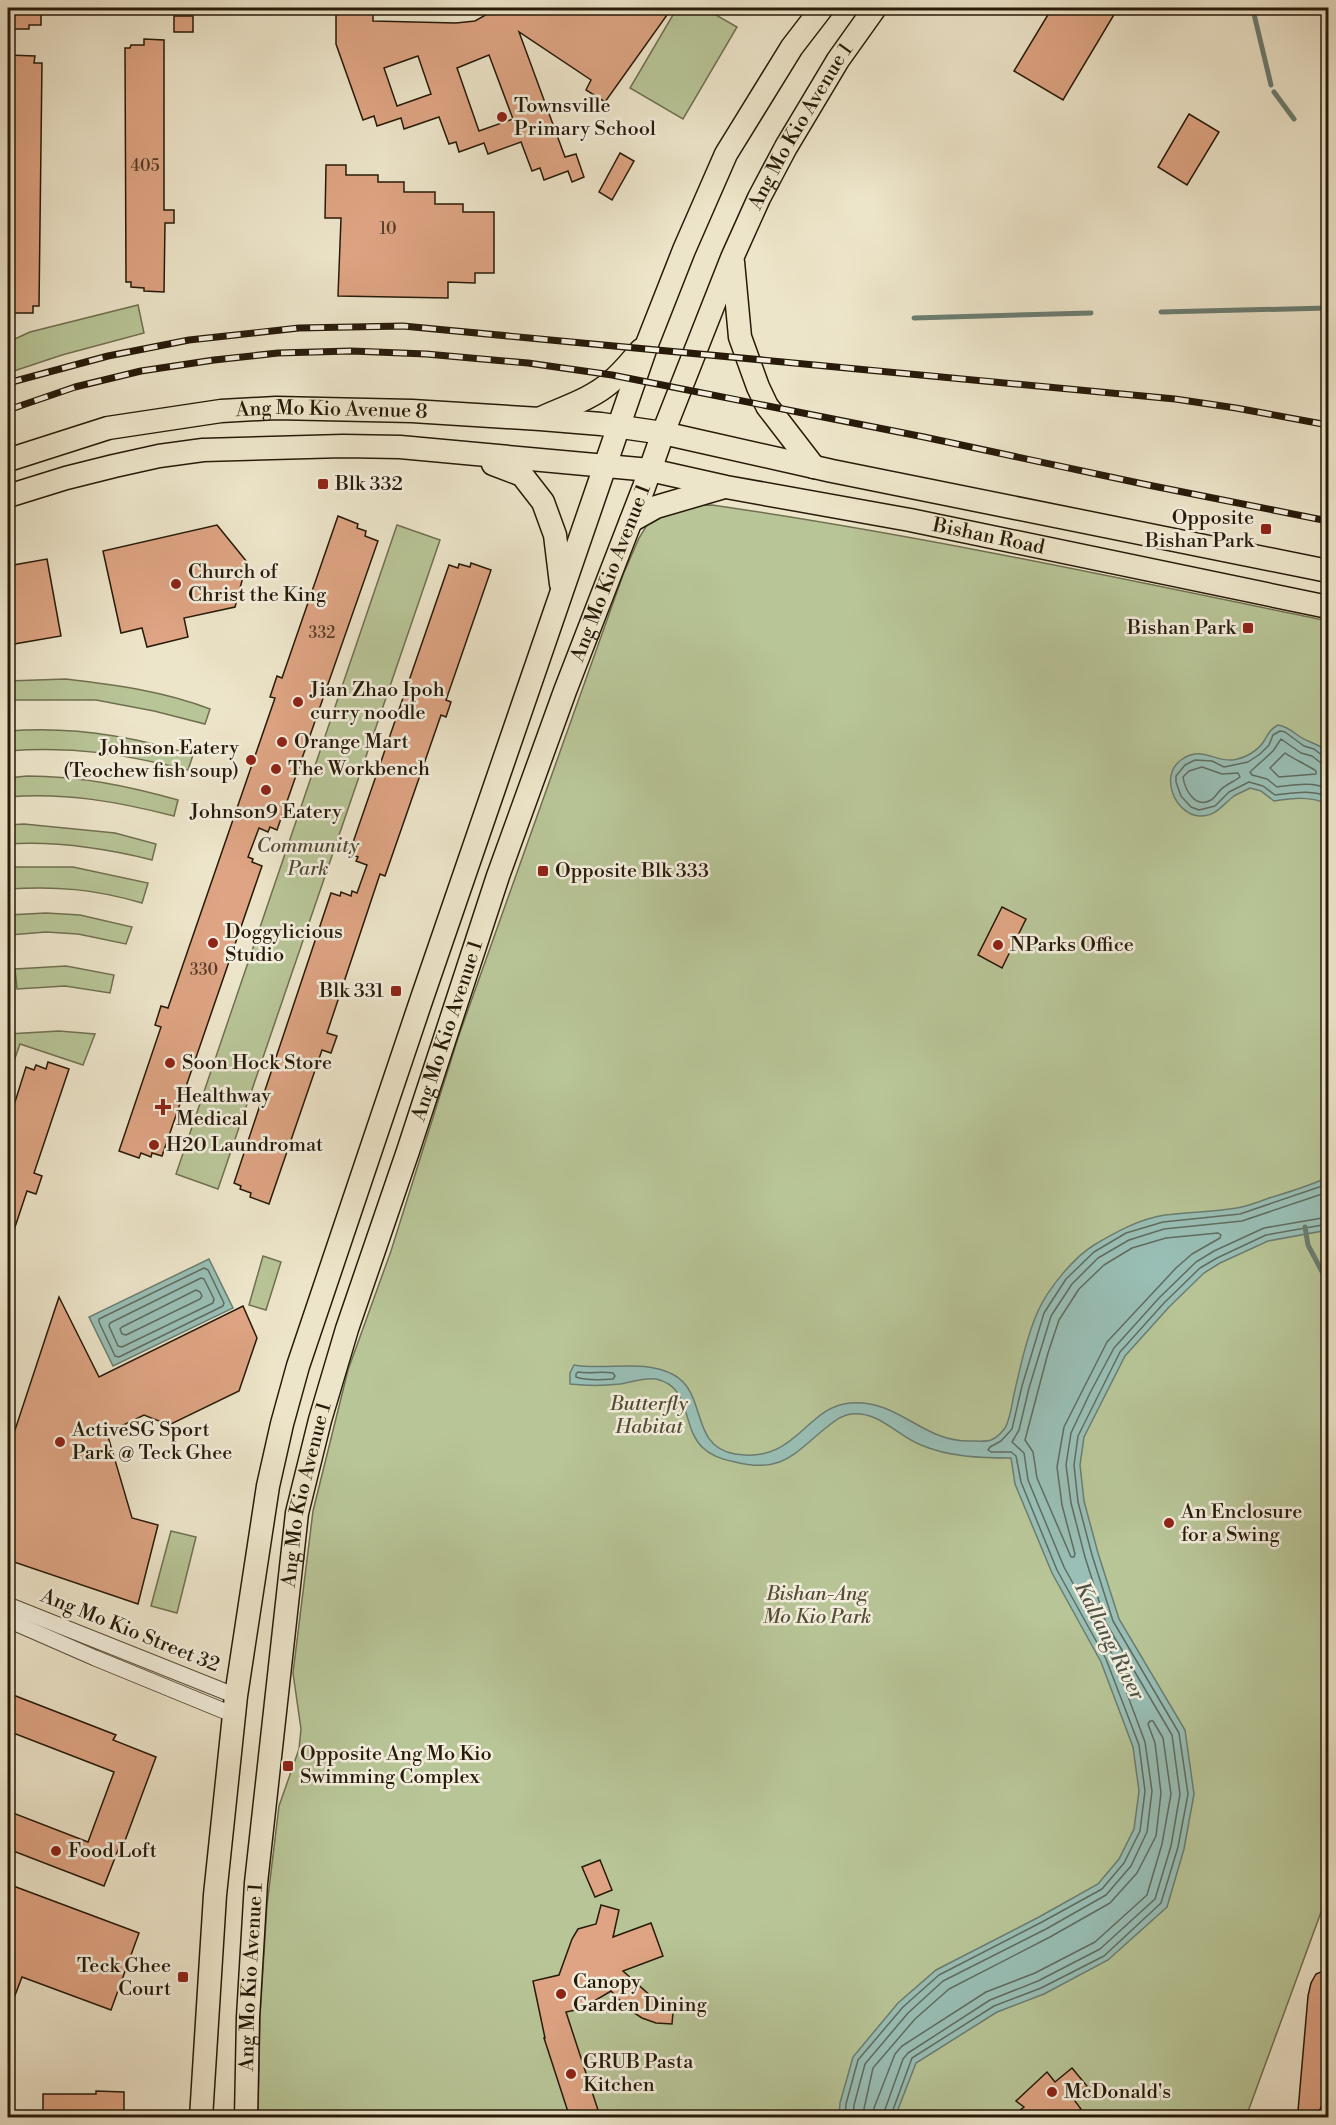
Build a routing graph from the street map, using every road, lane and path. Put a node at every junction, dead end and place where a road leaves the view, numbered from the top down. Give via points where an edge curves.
1 (822, 8) edge
2 (875, 8) edge
3 (732, 258) junction
4 (647, 344) junction
5 (540, 419) junction
6 (619, 427) junction
7 (663, 433) junction
8 (468, 454) junction
9 (8, 460) edge
10 (606, 466) junction
11 (814, 467) junction
12 (650, 470) junction
13 (726, 486) junction
14 (8, 496) edge
15 (631, 521) junction
16 (1329, 571) edge
17 (561, 591) junction
18 (1329, 607) edge
19 (8, 1605) edge
20 (8, 1620) edge
21 (235, 1705) junction
22 (201, 2118) edge
23 (246, 2118) edge

1 - 4 main road, Ang Mo Kio Avenue 1 via 792,47 726,154
2 - 3 main road, Ang Mo Kio Avenue 1 via 838,60 786,147
3 - 7 main road, Ang Mo Kio Avenue 1
3 - 11 main road via 740,337 758,387 767,406
4 - 5 main road via 599,391
4 - 6 main road, Ang Mo Kio Avenue 1
5 - 6 main road, Ang Mo Kio Avenue 8
5 - 9 main road, Ang Mo Kio Avenue 8 via 411,411 221,411 108,428
6 - 7 main road, Ang Mo Kio Avenue 8
6 - 10 main road, Ang Mo Kio Avenue 1
7 - 11 main road, Bishan Road
7 - 12 main road, Ang Mo Kio Avenue 1
8 - 10 main road, Ang Mo Kio Avenue 8
8 - 14 main road, Ang Mo Kio Avenue 8 via 343,446 203,450 114,466
8 - 17 main road via 522,475 543,502 555,535
10 - 12 main road, Ang Mo Kio Avenue 8
10 - 17 main road, Ang Mo Kio Avenue 1
11 - 16 main road, Bishan Road
12 - 13 main road, Bishan Road
12 - 15 main road, Ang Mo Kio Avenue 1
13 - 15 main road via 656,507
13 - 18 main road, Bishan Road
15 - 23 main road, Ang Mo Kio Avenue 1 via 498,876 347,1329 308,1467 297,1513 256,1883
17 - 21 main road, Ang Mo Kio Avenue 1 via 298,1366 268,1486
19 - 21 street, Ang Mo Kio Street 32
20 - 21 street, Ang Mo Kio Street 32
21 - 22 main road, Ang Mo Kio Avenue 1 via 215,1895

